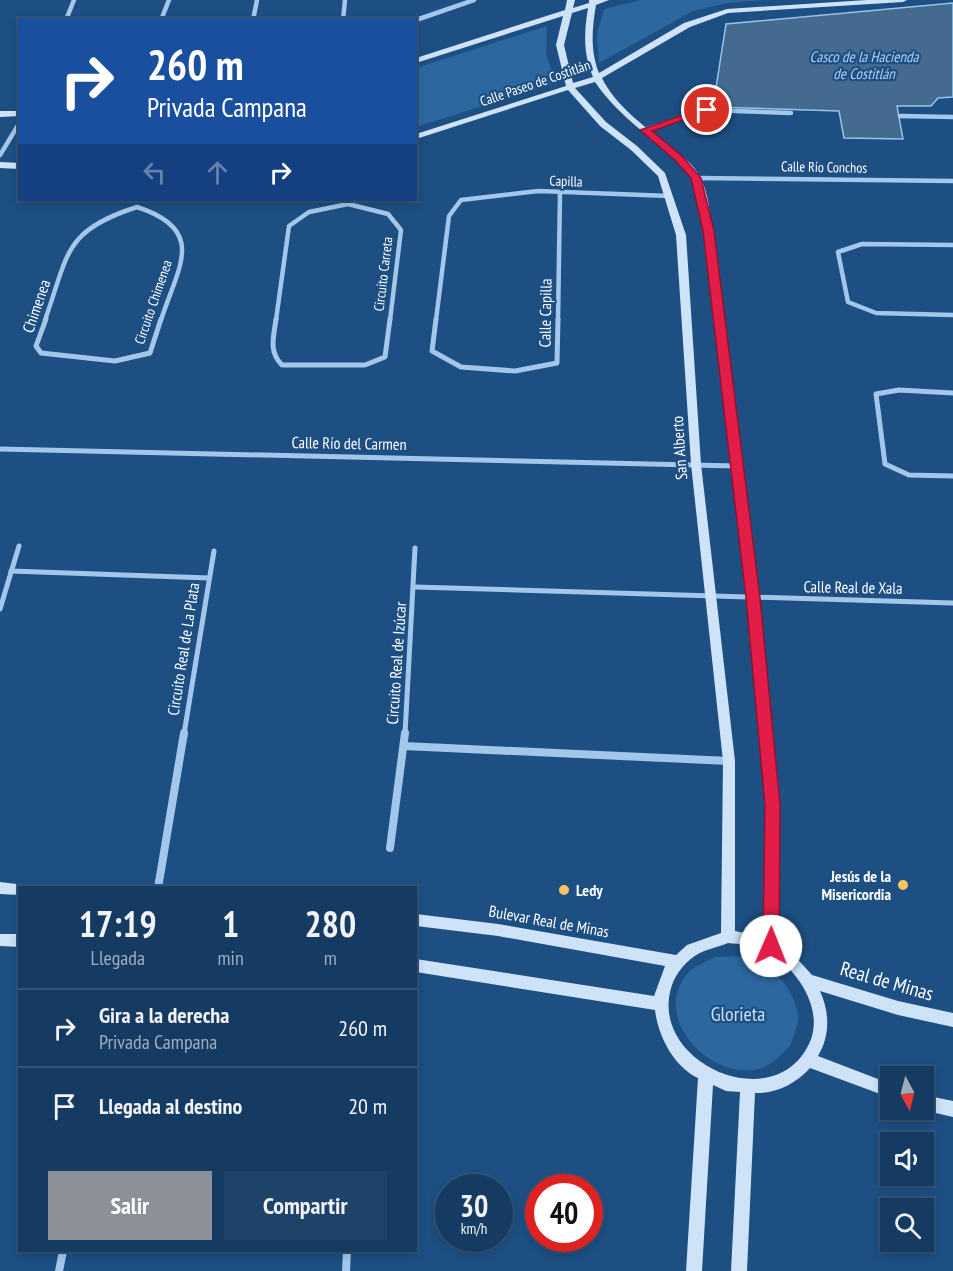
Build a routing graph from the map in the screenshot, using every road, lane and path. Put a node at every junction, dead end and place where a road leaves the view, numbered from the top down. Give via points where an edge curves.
1 (74, 0) edge
2 (169, 0) edge
3 (257, 0) edge
4 (345, 0) edge
5 (474, 0) edge
6 (571, 0) edge
7 (605, 0) edge
8 (903, 0) edge
9 (592, 2) edge
10 (568, 12) junction
11 (67, 18) edge
12 (162, 18) edge
13 (253, 18) edge
14 (343, 18) edge
15 (417, 20) edge
16 (417, 60) edge
17 (594, 79) junction
18 (570, 87) junction
19 (18, 113) edge
20 (791, 113) dead end
21 (0, 114) edge
22 (900, 116) dead end
23 (953, 117) edge
24 (18, 125) edge
25 (645, 130) junction
26 (417, 137) edge
27 (0, 155) edge
28 (0, 165) edge
29 (18, 166) edge
30 (696, 178) junction
31 (953, 181) edge
32 (560, 193) junction
33 (670, 196) junction
34 (461, 200) joint
35 (140, 201) edge
36 (348, 202) edge
37 (137, 207) junction
38 (953, 245) edge
39 (953, 315) edge
40 (140, 358) joint
41 (953, 393) edge
42 (0, 449) edge
43 (696, 464) junction
44 (736, 466) junction
45 (953, 476) edge
46 (19, 546) dead end
47 (416, 548) dead end
48 (214, 551) dead end
49 (11, 571) junction
50 (209, 578) junction
51 (415, 587) junction
52 (710, 598) junction
53 (753, 598) junction
54 (953, 603) edge
55 (0, 609) edge
56 (404, 746) junction
57 (729, 761) junction
58 (390, 848) dead end
59 (158, 886) edge
60 (0, 888) edge
61 (18, 889) edge
62 (417, 920) edge
63 (728, 937) junction
64 (0, 940) edge
65 (18, 941) edge
66 (771, 946) junction
67 (675, 961) junction
68 (417, 966) edge
69 (809, 981) junction
70 (660, 1004) junction
71 (953, 1020) edge
72 (808, 1060) junction
73 (706, 1076) junction
74 (880, 1087) edge
75 (748, 1088) junction
76 (934, 1105) edge
77 (953, 1108) edge
78 (63, 1252) edge
79 (347, 1252) edge
80 (58, 1271) edge
81 (346, 1271) edge
82 (694, 1271) edge
83 (739, 1271) edge

1 - 11 street
2 - 12 street
3 - 13 street
4 - 14 street
5 - 15 street
6 - 10 street, San Alberto
7 - 9 street
8 - 17 street, Calle Paseo de Costitlán via 727,11 687,25
9 - 10 street
9 - 17 street via 586,43
10 - 16 street
10 - 18 street, San Alberto via 560,45
17 - 18 street, Calle Paseo de Costitlán
17 - 25 street
18 - 26 street, Calle Paseo de Costitlán
18 - 33 street, San Alberto via 603,124 662,175
19 - 21 street
20 - 25 street via 707,110
22 - 23 street
24 - 27 street
25 - 30 street
28 - 29 street
30 - 31 street, Calle Río Conchos
30 - 44 street via 708,231
32 - 33 street, Capilla
32 - 34 street, Capilla via 486,194
32 - 34 street, Calle Capilla via 557,363 515,371 461,367 432,351 449,216
33 - 43 street, San Alberto via 681,235
35 - 37 street
36 - 36 street, Circuito Carreta via 388,214 401,230 385,357 365,365 282,365 274,358 272,349 289,226 309,212
37 - 40 street, Circuito Chimenea via 168,217 180,234 184,250 150,353
37 - 40 street, Chimenea via 107,216 84,229 73,242 36,346 41,353 51,356
38 - 39 street via 862,244 838,252 848,302 876,313
41 - 45 street via 899,390 876,394 885,464 909,475
42 - 43 street, Calle Río del Carmen
43 - 44 street, Calle Río del Carmen
43 - 52 street, San Alberto
44 - 53 street
46 - 49 street
47 - 51 street
48 - 50 street
49 - 50 street, Circuito Real de La Plata
49 - 55 street
50 - 59 street, Circuito Real de La Plata
51 - 52 street, Circuito Real de Izúcar
51 - 56 street, Circuito Real de Izúcar
52 - 53 street, Circuito Real de Izúcar
52 - 57 street, San Alberto
53 - 54 street, Calle Real de Xala
53 - 66 street via 773,805
56 - 57 street, Circuito Real de Izúcar
56 - 58 street
57 - 63 street, San Alberto
60 - 61 street
62 - 67 street, Bulevar Real de Minas
63 - 66 street
63 - 67 street via 699,945
64 - 65 street
66 - 69 street via 792,961
67 - 70 street via 664,981
68 - 70 street
69 - 71 street, Real de Minas
69 - 72 street via 818,1000 821,1022 818,1042
70 - 73 street via 663,1025 673,1045
72 - 74 street
72 - 75 street via 792,1075 772,1085
73 - 75 street
73 - 82 street
75 - 83 street
76 - 77 street
78 - 80 street
79 - 81 street

